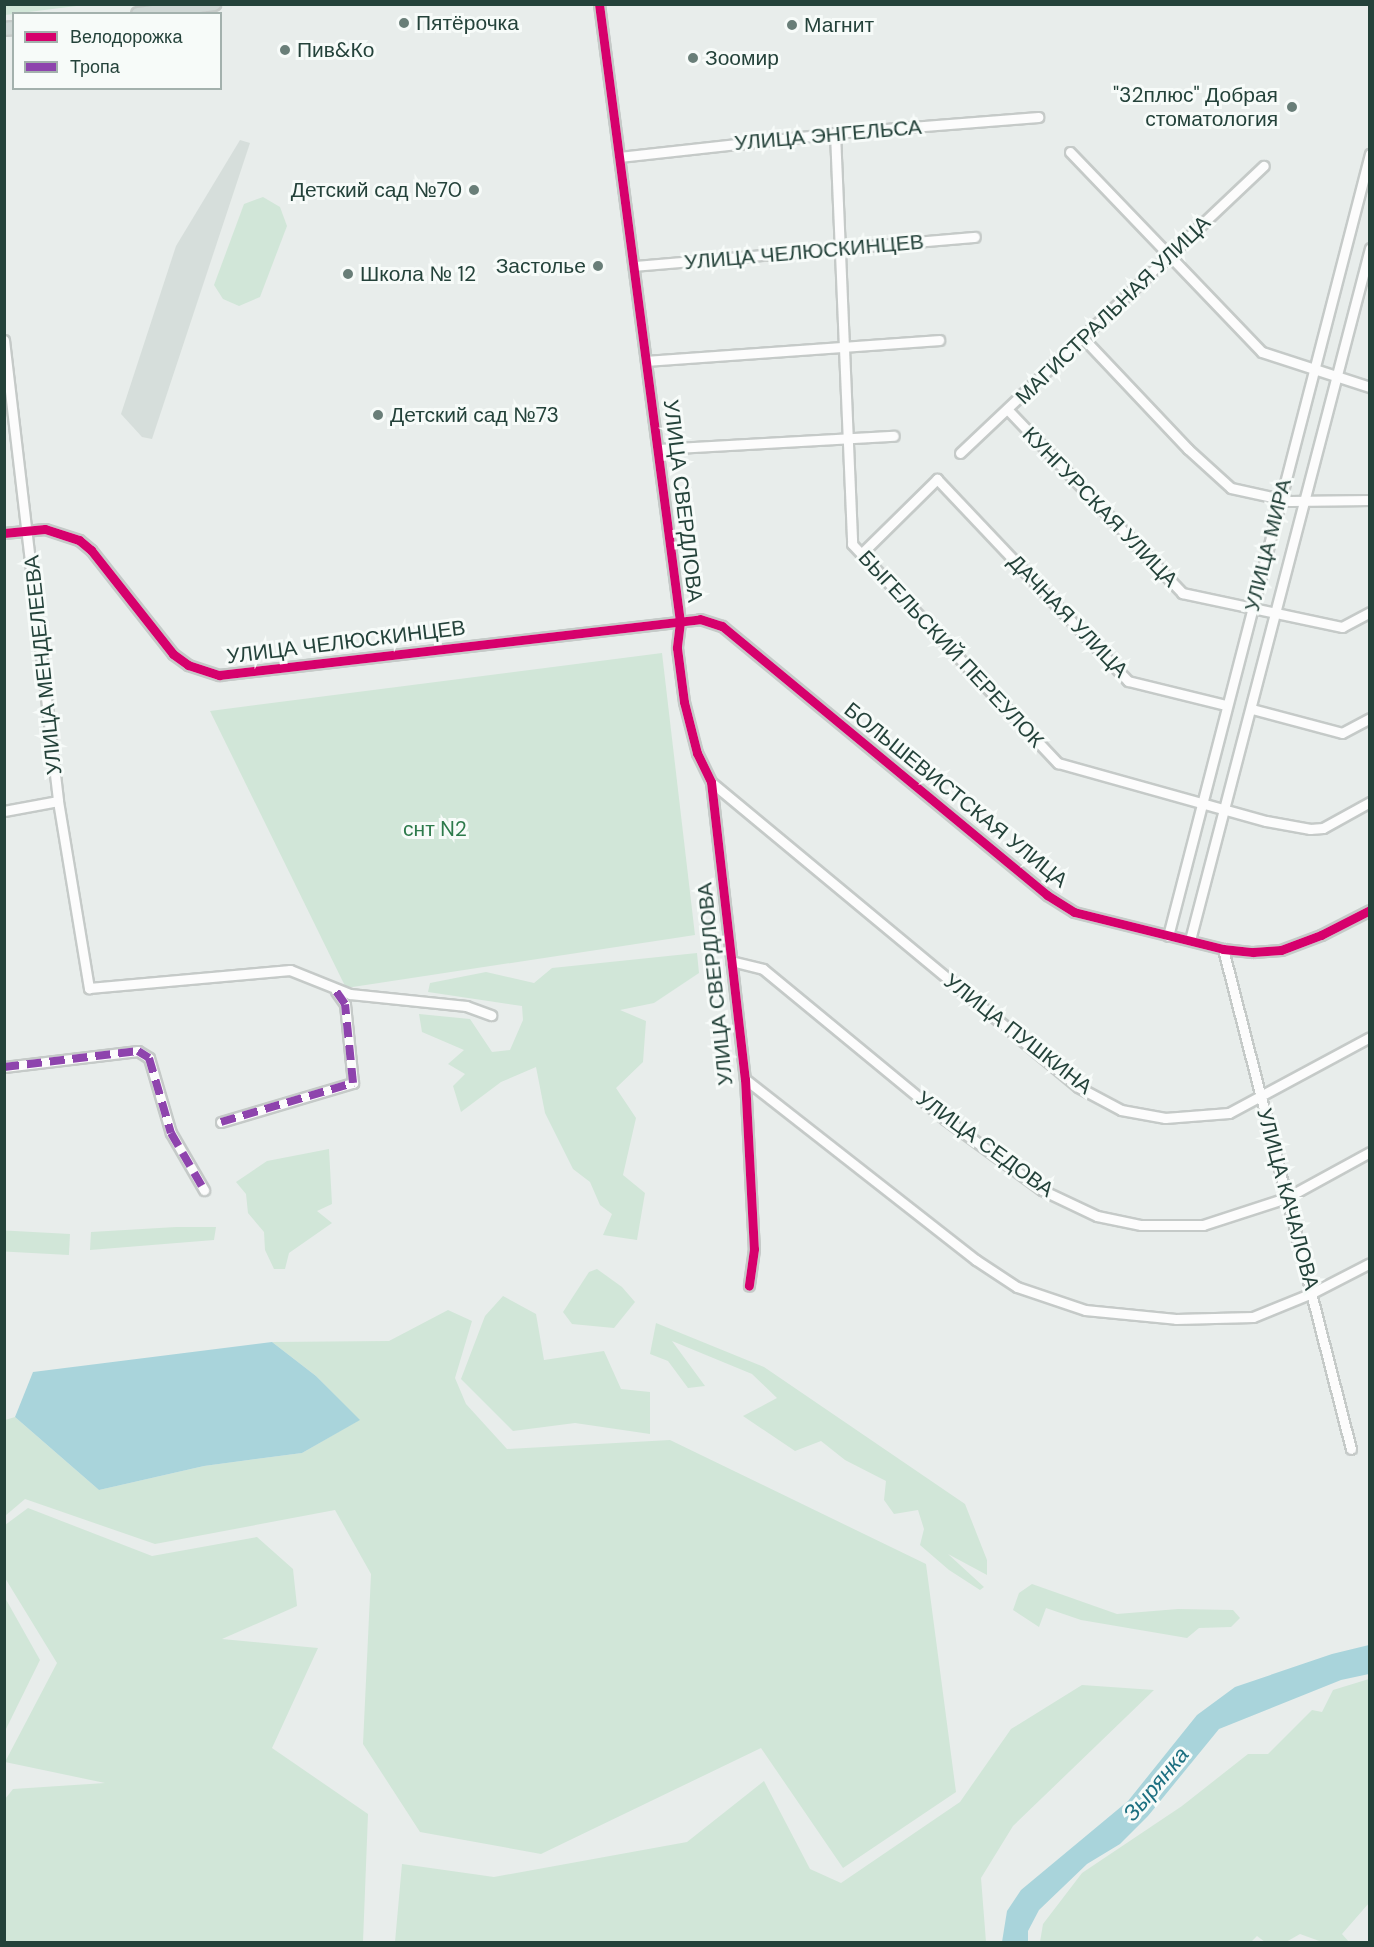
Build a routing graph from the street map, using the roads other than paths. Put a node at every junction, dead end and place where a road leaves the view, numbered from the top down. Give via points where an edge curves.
1 (214, 4) edge
2 (599, 4) edge
3 (153, 12) edge
4 (1038, 117) dead end
5 (835, 133) junction
6 (1070, 152) dead end
7 (1370, 154) edge
8 (619, 157) junction
9 (1264, 166) dead end
10 (975, 237) dead end
11 (1370, 248) edge
12 (837, 249) junction
13 (1168, 257) junction
14 (634, 266) junction
15 (1083, 338) junction
16 (4, 340) edge
17 (939, 340) dead end
18 (842, 345) junction
19 (646, 361) junction
20 (1312, 370) junction
21 (1335, 378) junction
22 (1370, 387) edge
23 (1008, 410) junction
24 (894, 436) dead end
25 (846, 438) junction
26 (658, 449) junction
27 (960, 453) dead end
28 (1279, 499) junction
29 (1370, 500) edge
30 (1302, 501) junction
31 (29, 530) junction
32 (4, 533) edge
33 (861, 554) junction
34 (1251, 609) junction
35 (1370, 612) edge
36 (1275, 615) junction
37 (680, 622) junction
38 (1226, 705) junction
39 (1252, 709) junction
40 (1370, 718) edge
41 (711, 782) junction
42 (58, 801) junction
43 (1202, 801) junction
44 (1370, 802) edge
45 (1225, 807) junction
46 (4, 811) edge
47 (1370, 910) edge
48 (1168, 936) junction
49 (1190, 940) junction
50 (1223, 949) junction
51 (731, 961) junction
52 (336, 990) junction
53 (490, 1015) dead end
54 (1370, 1037) edge
55 (4, 1067) edge
56 (744, 1079) junction
57 (1261, 1098) junction
58 (221, 1122) dead end
59 (1370, 1152) edge
60 (204, 1190) dead end
61 (1286, 1198) junction
62 (1370, 1263) edge
63 (749, 1286) dead end
64 (1312, 1293) junction
65 (1351, 1449) dead end

1 - 3 main road
2 - 8 street, УЛИЦА СВЕРДЛОВА
4 - 5 street, УЛИЦА ЭНГЕЛЬСА
5 - 8 street, УЛИЦА ЭНГЕЛЬСА
5 - 12 street, БЫГЕЛЬСКИЙ ПЕРЕУЛОК
6 - 13 street
7 - 20 street, УЛИЦА МИРА
8 - 14 street, УЛИЦА СВЕРДЛОВА
9 - 13 street, МАГИСТРАЛЬНАЯ УЛИЦА
10 - 12 street, УЛИЦА ЧЕЛЮСКИНЦЕВ
11 - 21 street, УЛИЦА МИРА
12 - 14 street, УЛИЦА ЧЕЛЮСКИНЦЕВ
12 - 18 street, БЫГЕЛЬСКИЙ ПЕРЕУЛОК
13 - 15 street, МАГИСТРАЛЬНАЯ УЛИЦА
13 - 20 street via 1262,352
14 - 19 street, УЛИЦА СВЕРДЛОВА
15 - 23 street, МАГИСТРАЛЬНАЯ УЛИЦА
15 - 28 street via 1188,449 1231,488
16 - 31 street, УЛИЦА МЕНДЕЛЕЕВА
17 - 18 street
18 - 19 street
18 - 25 street, БЫГЕЛЬСКИЙ ПЕРЕУЛОК
19 - 26 street, УЛИЦА СВЕРДЛОВА
20 - 21 street
20 - 28 street, УЛИЦА МИРА
21 - 22 street
21 - 30 street, УЛИЦА МИРА
23 - 27 street, МАГИСТРАЛЬНАЯ УЛИЦА
23 - 34 street, КУНГУРСКАЯ УЛИЦА via 1182,593
24 - 25 street
25 - 26 street
25 - 33 street, БЫГЕЛЬСКИЙ ПЕРЕУЛОК via 852,544
26 - 37 street, УЛИЦА СВЕРДЛОВА
28 - 30 street
28 - 34 street, УЛИЦА МИРА
29 - 30 street
30 - 36 street, УЛИЦА МИРА
31 - 32 street, УЛИЦА ЧЕЛЮСКИНЦЕВ
31 - 37 street, УЛИЦА ЧЕЛЮСКИНЦЕВ via 64,534 85,545 173,654 206,674 239,675
31 - 42 street, УЛИЦА МЕНДЕЛЕЕВА
33 - 38 street, ДАЧНАЯ УЛИЦА via 937,479 1128,681
33 - 43 street, БЫГЕЛЬСКИЙ ПЕРЕУЛОК via 1058,763
34 - 36 street, КУНГУРСКАЯ УЛИЦА
34 - 38 street, УЛИЦА МИРА
35 - 36 street, КУНГУРСКАЯ УЛИЦА via 1342,627
36 - 39 street, УЛИЦА МИРА
37 - 41 street, УЛИЦА СВЕРДЛОВА via 677,648 684,702 697,753
37 - 48 street, БОЛЬШЕВИСТСКАЯ УЛИЦА via 700,619 722,626 1047,895 1074,912
38 - 43 street, УЛИЦА МИРА
39 - 40 street via 1342,733
39 - 45 street, УЛИЦА МИРА
41 - 51 street, УЛИЦА СВЕРДЛОВА
41 - 57 street, УЛИЦА ПУШКИНА via 1078,1087 1121,1110 1164,1119 1228,1113
42 - 46 street
42 - 52 street, УЛИЦА МЕНДЕЛЕЕВА via 89,988 290,970
43 - 45 street, БЫГЕЛЬСКИЙ ПЕРЕУЛОК
43 - 48 street, УЛИЦА МИРА
44 - 45 street, БЫГЕЛЬСКИЙ ПЕРЕУЛОК via 1323,828 1310,829 1266,821
45 - 49 street, УЛИЦА МИРА
47 - 50 street, БОЛЬШЕВИСТСКАЯ УЛИЦА via 1281,950
48 - 49 street, БОЛЬШЕВИСТСКАЯ УЛИЦА
49 - 50 street, БОЛЬШЕВИСТСКАЯ УЛИЦА
50 - 57 street, УЛИЦА КАЧАЛОВА
51 - 56 street, УЛИЦА СВЕРДЛОВА
51 - 61 street, УЛИЦА СЕДОВА via 763,969 945,1119 1042,1190 1097,1216 1141,1225 1203,1224
52 - 53 street via 466,1006
52 - 58 street via 345,1004 353,1083
54 - 57 street, УЛИЦА ПУШКИНА
55 - 60 street via 138,1051 149,1058 171,1133
56 - 63 street, УЛИЦА СВЕРДЛОВА via 754,1250
56 - 64 street via 882,1190 1017,1287 1085,1310 1176,1319 1253,1317
57 - 61 street, УЛИЦА КАЧАЛОВА
59 - 61 street, УЛИЦА СЕДОВА
61 - 64 street, УЛИЦА КАЧАЛОВА
62 - 64 street
64 - 65 street, УЛИЦА КАЧАЛОВА

